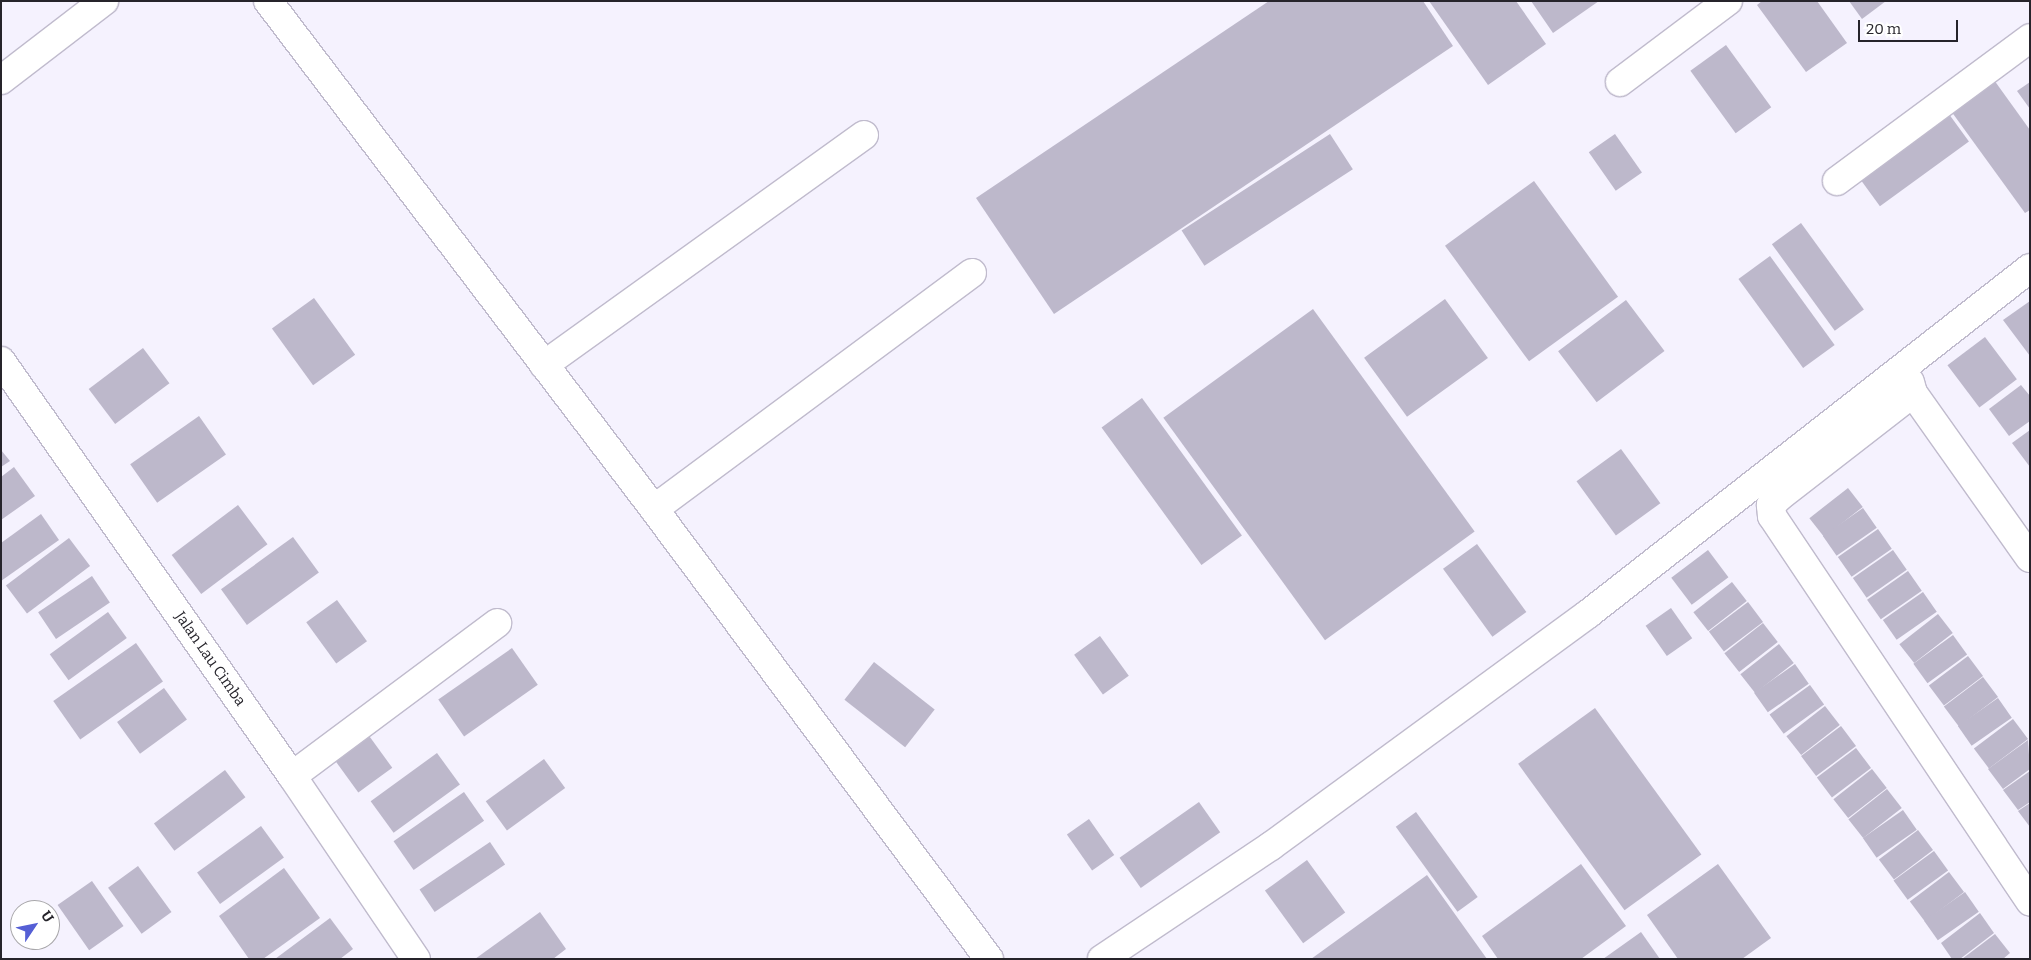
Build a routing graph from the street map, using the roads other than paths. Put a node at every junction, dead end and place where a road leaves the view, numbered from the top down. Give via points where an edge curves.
1 (104, 1) edge
2 (268, 1) edge
3 (1728, 1) edge
4 (2030, 38) edge
5 (1, 80) edge
6 (1620, 82) dead end
7 (864, 135) dead end
8 (1837, 181) dead end
9 (2030, 268) edge
10 (972, 273) dead end
11 (1, 362) edge
12 (544, 365) junction
13 (654, 509) junction
14 (2030, 558) edge
15 (497, 623) dead end
16 (292, 776) junction
17 (2030, 902) edge
18 (416, 959) edge
19 (989, 959) edge
20 (1102, 959) edge

1 - 5 street
2 - 12 street
3 - 6 street
4 - 8 street
7 - 12 street
9 - 20 street via 1580,620 1271,846
10 - 13 street
11 - 16 street, Jalan Lau Cimba
12 - 13 street
13 - 19 street
14 - 17 street via 1912,387 1771,505 1772,516
15 - 16 street
16 - 18 street, Jalan Lau Cimba

